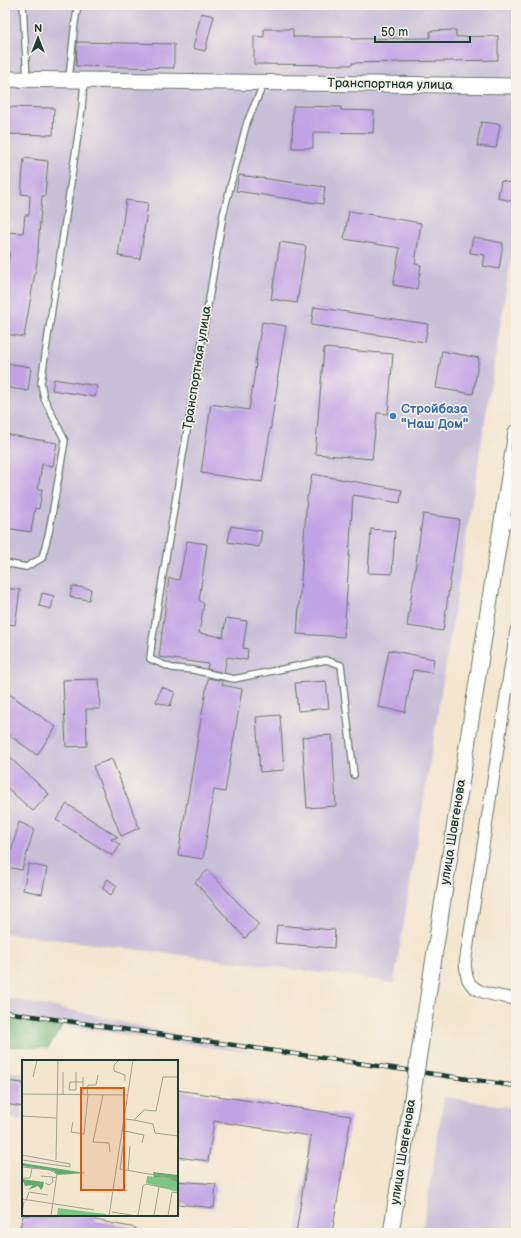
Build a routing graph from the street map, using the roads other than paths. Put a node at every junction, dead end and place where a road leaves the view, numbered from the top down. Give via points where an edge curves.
1 (23, 5) edge
2 (78, 5) edge
3 (5, 80) edge
4 (27, 80) junction
5 (69, 80) junction
6 (84, 80) junction
7 (264, 83) junction
8 (516, 86) edge
9 (516, 432) edge
10 (509, 522) edge
11 (5, 563) edge
12 (516, 630) edge
13 (354, 774) dead end
14 (516, 999) edge
15 (390, 1233) edge

1 - 4 lane
2 - 5 lane
3 - 4 street, Транспортная улица
4 - 5 street, Транспортная улица
5 - 6 street, Транспортная улица
6 - 7 street, Транспортная улица
6 - 11 lane via 81,116 41,383 44,398 65,441 42,558 26,567
7 - 8 street, Транспортная улица
7 - 13 lane, Транспортная улица via 247,122 223,215 150,659 172,668 234,679 326,660 341,665
9 - 10 street, улица Шовгенова
10 - 15 street, улица Шовгенова, bridge via 467,746
12 - 14 street via 465,964 467,979 473,987

